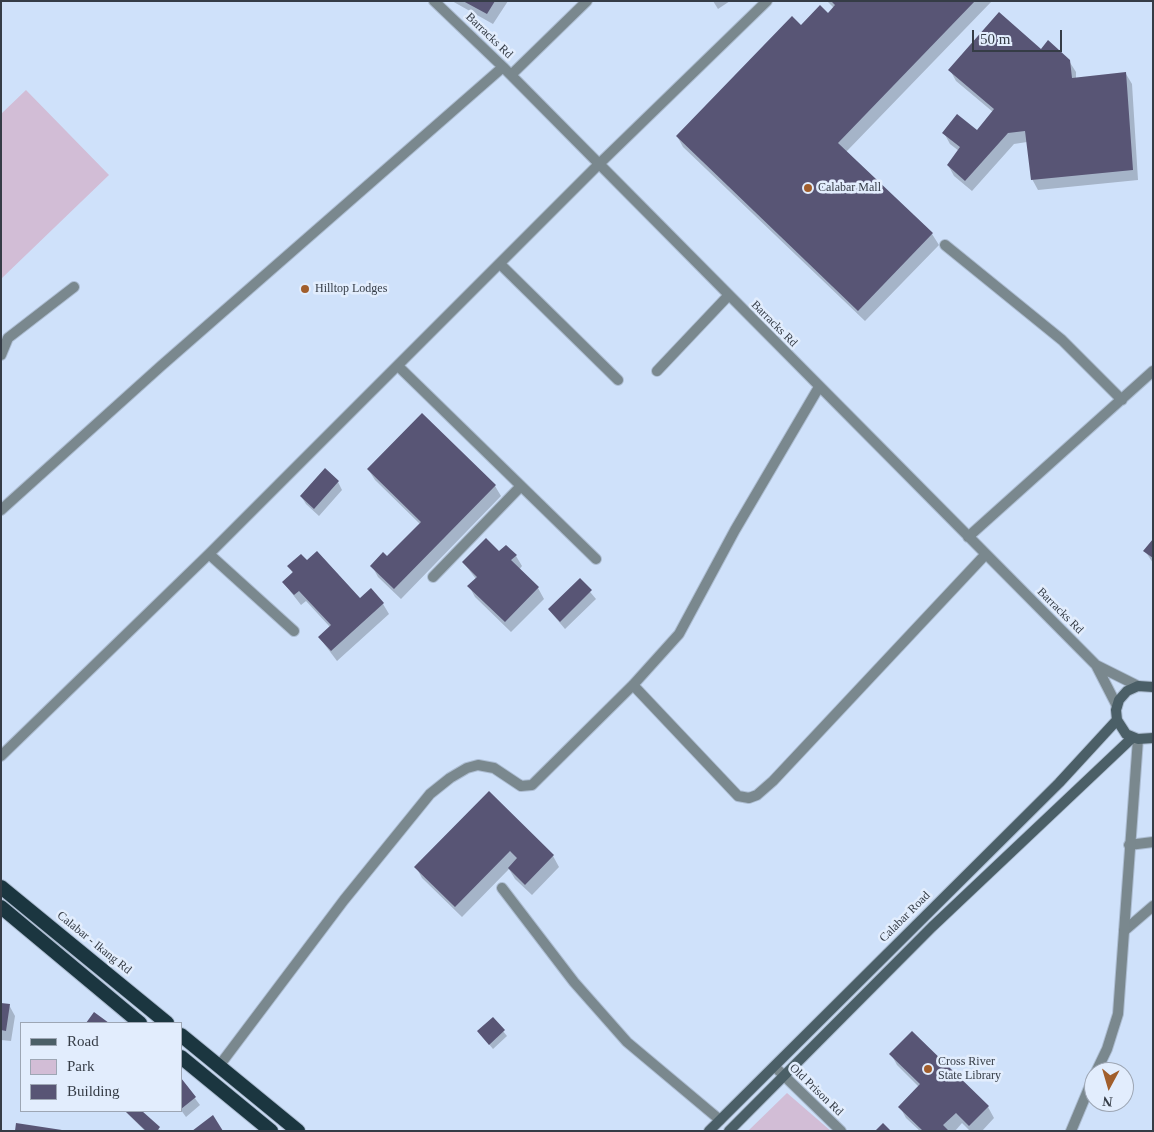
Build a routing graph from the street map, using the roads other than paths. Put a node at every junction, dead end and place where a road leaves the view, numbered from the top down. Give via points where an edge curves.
1 (434, 1) edge
2 (587, 1) edge
3 (767, 1) edge
4 (503, 67) junction
5 (511, 75) junction
6 (598, 164) junction
7 (945, 245) dead end
8 (500, 264) junction
9 (74, 287) dead end
10 (728, 296) junction
11 (1, 355) edge
12 (398, 366) junction
13 (657, 370) dead end
14 (1153, 371) edge
15 (618, 380) dead end
16 (819, 387) junction
17 (1122, 400) junction
18 (521, 486) junction
19 (1, 509) edge
20 (968, 537) junction
21 (209, 554) junction
22 (985, 555) junction
23 (596, 559) dead end
24 (433, 577) dead end
25 (294, 631) dead end
26 (1096, 665) junction
27 (633, 685) junction
28 (1138, 686) junction
29 (1152, 686) edge
30 (1117, 706) junction
31 (1117, 720) junction
32 (1135, 739) junction
33 (1153, 739) edge
34 (1, 756) edge
35 (1153, 842) edge
36 (1129, 845) junction
37 (1, 887) edge
38 (502, 888) dead end
39 (1153, 906) edge
40 (1, 907) edge
41 (1124, 932) junction
42 (139, 1022) edge
43 (166, 1022) edge
44 (182, 1036) edge
45 (182, 1058) edge
46 (1101, 1062) edge
47 (219, 1066) junction
48 (775, 1066) junction
49 (784, 1078) junction
50 (1084, 1100) edge
51 (720, 1120) junction
52 (265, 1129) edge
53 (298, 1131) edge
54 (709, 1131) edge
55 (730, 1131) edge
56 (841, 1131) edge
57 (1071, 1131) edge

1 - 4 street, Barracks Rd
2 - 5 street
3 - 6 street
4 - 5 street, Barracks Rd
4 - 19 street
5 - 6 street, Barracks Rd
6 - 8 street
6 - 10 street, Barracks Rd
7 - 17 street via 1062,340
8 - 12 street
8 - 15 street
9 - 11 street via 8,338
10 - 13 street
10 - 16 street, Barracks Rd
12 - 18 street
12 - 21 street
14 - 17 street
16 - 20 street, Barracks Rd
16 - 27 street via 683,629
17 - 20 street
18 - 23 street
18 - 24 street
20 - 22 street, Barracks Rd
21 - 25 street
21 - 34 street
22 - 26 street, Barracks Rd
22 - 27 street via 773,780 749,798 738,796
26 - 28 street, Barracks Rd
26 - 30 street, Barracks Rd
27 - 47 street via 532,785 521,786 494,768 478,765 459,773 430,794 344,900
28 - 29 main road
28 - 30 main road via 1123,695
30 - 31 main road
31 - 32 main road via 1120,728
31 - 48 main road, Calabar Road
32 - 33 main road
32 - 36 street
32 - 49 main road via 932,926
35 - 36 street
36 - 41 street
37 - 43 highway, Calabar - Ikang Rd
38 - 51 street via 574,982 627,1042
39 - 41 street
40 - 42 highway
41 - 46 street via 1118,1014
44 - 47 highway
45 - 52 highway
47 - 53 highway
48 - 49 street, Old Prison Rd
48 - 51 main road, Calabar Road
49 - 55 main road
49 - 56 street, Old Prison Rd
50 - 57 street
51 - 54 main road, Calabar Road

